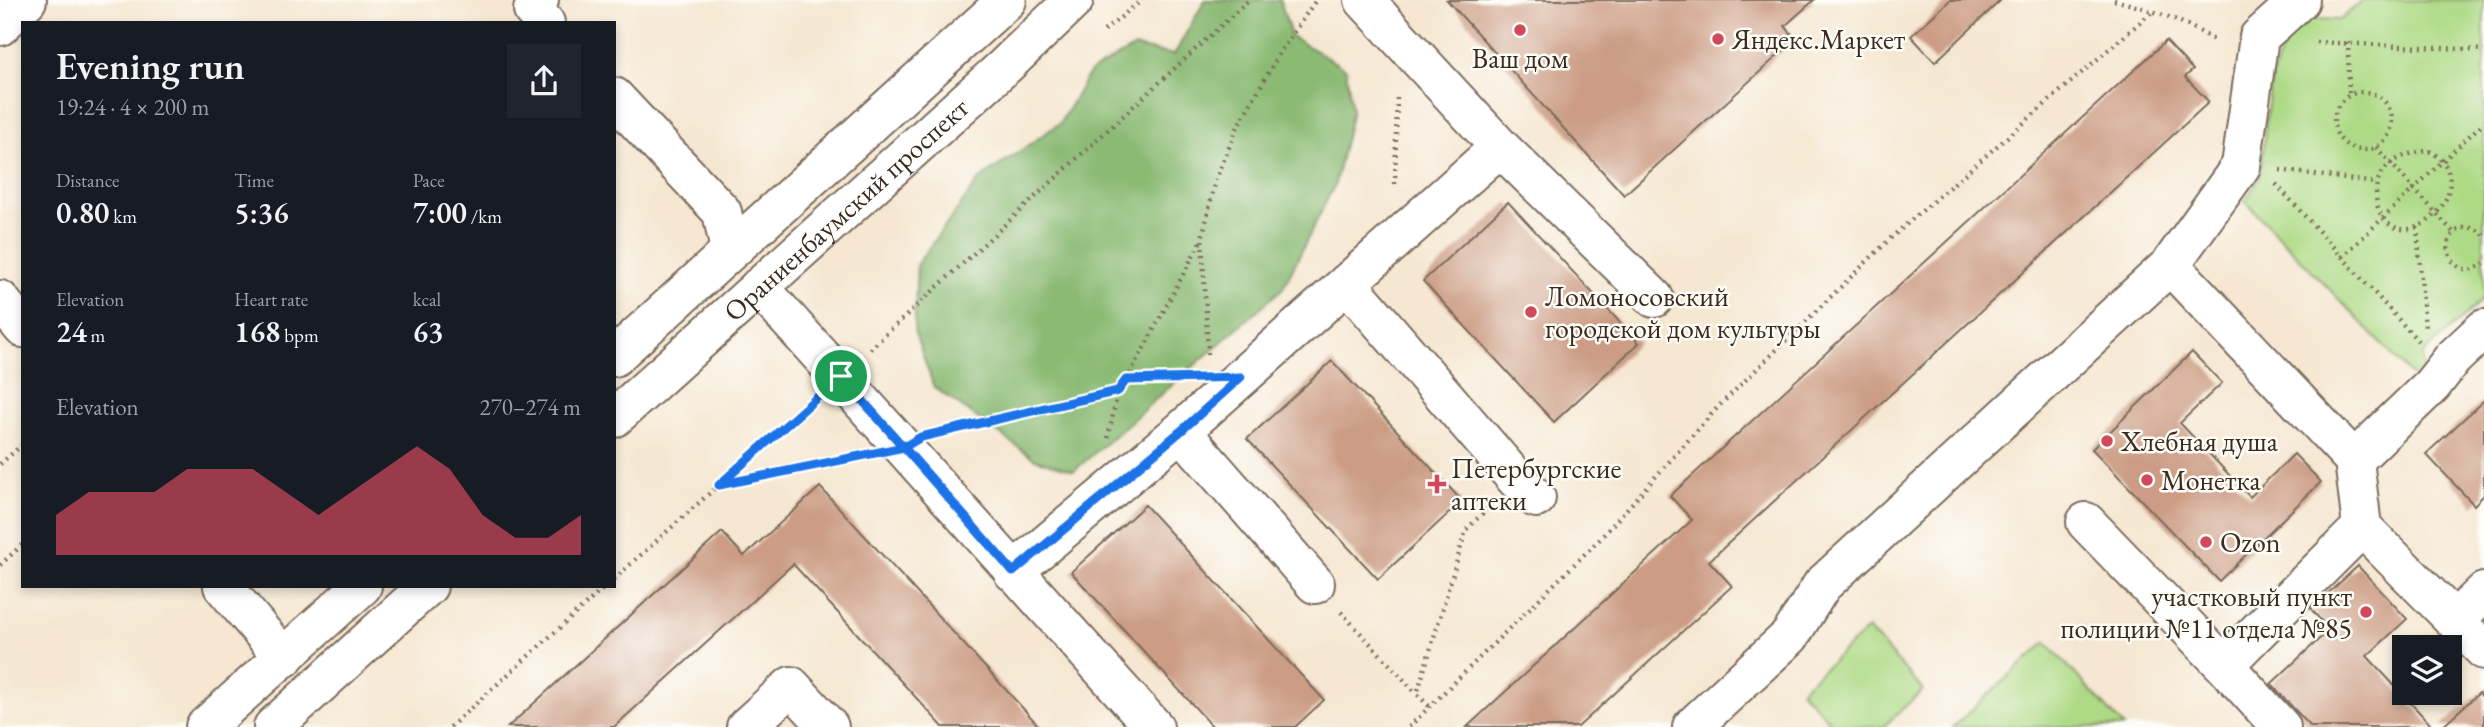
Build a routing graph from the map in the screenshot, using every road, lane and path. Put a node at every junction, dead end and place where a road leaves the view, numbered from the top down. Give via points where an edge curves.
1 (27, 0) edge
2 (539, 0) edge
3 (1007, 0) edge
4 (1249, 0) edge
5 (1315, 0) edge
6 (1364, 0) edge
7 (2117, 0) edge
8 (2300, 0) edge
9 (1056, 6) edge
10 (2153, 10) junction
11 (543, 21) edge
12 (0, 26) edge
13 (2259, 37) junction
14 (2309, 42) dead end
15 (2348, 42) junction
16 (2484, 50) edge
17 (1398, 93) dead end
18 (2349, 96) junction
19 (616, 99) edge
20 (2484, 121) edge
21 (1500, 147) junction
22 (2376, 147) junction
23 (2446, 159) junction
24 (2390, 163) junction
25 (2251, 167) junction
26 (2376, 183) junction
27 (2414, 189) junction
28 (2439, 216) junction
29 (2383, 218) junction
30 (2417, 227) junction
31 (2455, 234) junction
32 (2484, 235) edge
33 (1202, 238) junction
34 (1393, 242) junction
35 (730, 251) junction
36 (2342, 257) junction
37 (2484, 264) edge
38 (2170, 265) junction
39 (1347, 283) junction
40 (759, 287) junction
41 (1654, 298) dead end
42 (0, 300) edge
43 (21, 326) edge
44 (2484, 329) edge
45 (616, 355) edge
46 (2430, 368) junction
47 (841, 376) junction
48 (1126, 380) junction
49 (1211, 391) junction
50 (616, 416) edge
51 (1181, 431) junction
52 (21, 446) edge
53 (904, 447) junction
54 (2354, 460) junction
55 (0, 464) edge
56 (719, 485) junction
57 (1526, 489) joint
58 (2086, 522) dead end
59 (2362, 527) junction
60 (21, 546) edge
61 (0, 565) edge
62 (1013, 572) junction
63 (616, 577) edge
64 (1315, 584) joint
65 (225, 588) edge
66 (360, 588) edge
67 (426, 588) edge
68 (604, 588) edge
69 (2484, 592) edge
70 (2455, 620) junction
71 (2484, 650) edge
72 (284, 657) junction
73 (2224, 665) junction
74 (313, 690) junction
75 (1417, 694) junction
76 (1429, 706) junction
77 (205, 727) edge
78 (272, 727) edge
79 (450, 727) edge
80 (746, 727) edge
81 (829, 727) edge
82 (1154, 727) edge
83 (1409, 727) edge
84 (1692, 727) edge
85 (2281, 727) edge

1 - 12 main road
2 - 11 main road via 533,10
3 - 35 main road, Ораниенбаумский проспект
4 - 47 path
5 - 33 path via 1238,126 1216,179
6 - 21 main road
7 - 10 path
8 - 13 main road
9 - 40 main road, Ораниенбаумский проспект via 995,75
10 - 13 path via 2189,24 2221,45
10 - 76 path via 1893,236 1718,407 1599,540
13 - 25 main road
14 - 15 path
15 - 16 path
15 - 18 path
17 - 34 path
18 - 22 path via 2334,119 2336,133 2357,150
18 - 22 path via 2362,92 2387,104 2393,117 2391,131
19 - 35 main road via 722,212
20 - 23 path
21 - 34 main road
21 - 41 main road
22 - 24 path
23 - 24 path via 2429,151 2404,155
23 - 27 path
23 - 28 path via 2452,167 2454,188
24 - 26 path
24 - 27 path
25 - 26 path
25 - 36 path
25 - 38 main road
26 - 29 path via 2377,207
27 - 28 path
27 - 29 path
28 - 30 path
28 - 31 path
29 - 30 path via 2391,226
29 - 36 path
30 - 46 path
31 - 32 path via 2468,227
31 - 37 path via 2447,247 2455,265 2474,269
33 - 48 path
33 - 49 path
34 - 39 main road
35 - 40 main road
35 - 45 main road, Ораниенбаумский проспект
36 - 46 path
38 - 54 main road
38 - 84 main road via 1822,585 1790,636
39 - 49 main road
39 - 57 main road
40 - 47 main road
40 - 50 main road, Ораниенбаумский проспект
42 - 43 main road
44 - 46 main road via 2453,358
46 - 54 main road
47 - 53 main road
47 - 56 path
48 - 49 path
48 - 53 path via 1118,391 921,437
49 - 51 main road
51 - 62 main road
51 - 64 main road
52 - 55 path
53 - 56 path
53 - 62 main road
54 - 59 main road
56 - 63 path
57 - 75 path via 1466,530
58 - 73 main road
59 - 70 main road
59 - 73 main road
60 - 61 path
62 - 82 main road
64 - 75 path
65 - 72 main road
66 - 72 main road
67 - 74 main road
68 - 79 path
69 - 70 main road
70 - 71 main road
72 - 74 main road
72 - 77 main road
73 - 85 main road
74 - 78 main road
75 - 76 path
76 - 83 path
80 - 81 main road via 791,685

